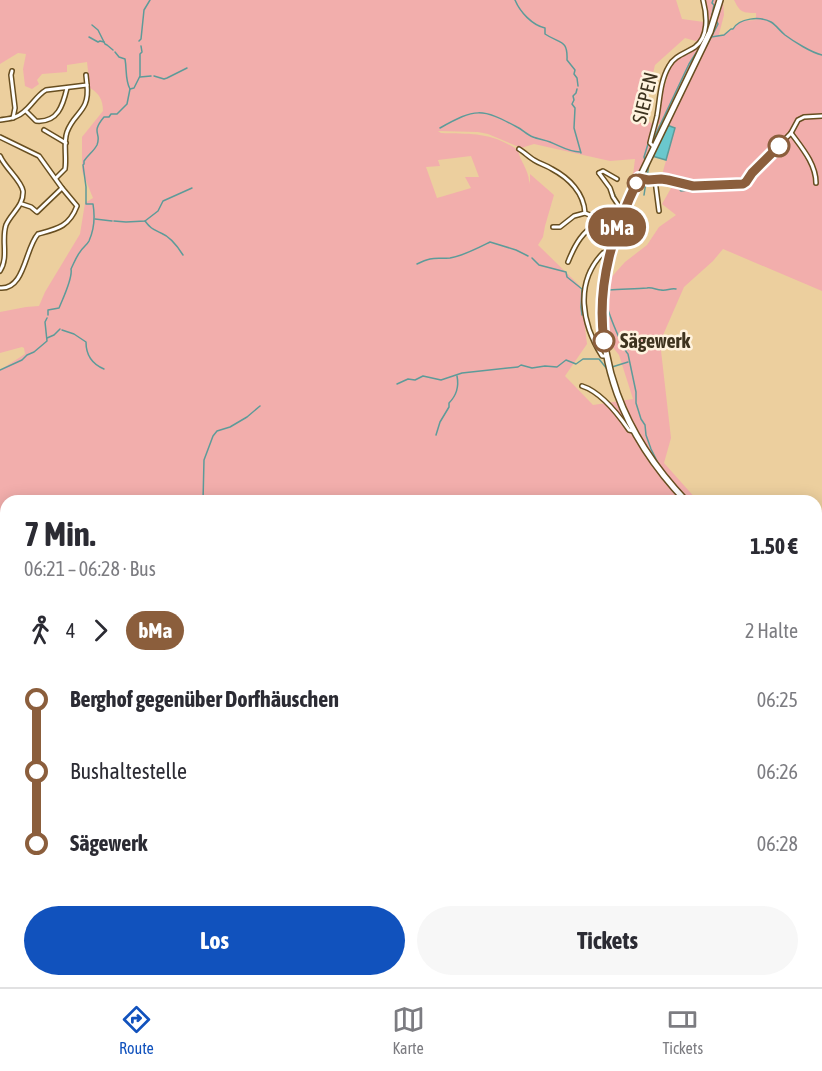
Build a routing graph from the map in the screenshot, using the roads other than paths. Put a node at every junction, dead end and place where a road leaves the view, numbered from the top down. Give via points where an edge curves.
1 (703, 0) edge
2 (720, 0) edge
3 (12, 71) dead end
4 (86, 75) dead end
5 (87, 85) junction
6 (67, 88) junction
7 (26, 111) junction
8 (822, 116) edge
9 (13, 118) junction
10 (0, 120) edge
11 (44, 130) dead end
12 (791, 133) junction
13 (0, 137) edge
14 (66, 143) junction
15 (654, 147) junction
16 (519, 149) dead end
17 (0, 156) edge
18 (56, 178) junction
19 (639, 178) junction
20 (617, 179) dead end
21 (655, 180) junction
22 (816, 183) dead end
23 (62, 188) junction
24 (21, 204) junction
25 (622, 209) junction
26 (659, 211) dead end
27 (585, 213) junction
28 (600, 220) junction
29 (553, 226) dead end
30 (2, 243) edge
31 (609, 252) junction
32 (568, 262) dead end
33 (0, 271) edge
34 (0, 288) edge
35 (607, 356) junction
36 (582, 387) dead end
37 (633, 431) junction
38 (680, 495) edge
39 (822, 853) edge
40 (822, 866) edge

1 - 15 street, SIEPEN via 705,33 696,46 668,66 650,143
2 - 15 main road via 710,32
3 - 9 street
4 - 5 street
5 - 6 street
5 - 14 street via 85,105 68,128
6 - 7 street via 46,90
6 - 7 street via 61,108 50,118 36,122
7 - 9 street
8 - 12 street via 800,118
9 - 10 street
11 - 14 street
12 - 21 street via 743,184 693,186
12 - 22 street via 810,160
13 - 18 street via 39,156
14 - 18 street via 65,169
15 - 19 main road
16 - 27 street via 572,183 584,202
17 - 24 street via 22,189
18 - 23 street
19 - 21 street
19 - 25 main road
20 - 25 street via 603,171 599,173
21 - 26 street
23 - 24 street via 38,212
23 - 34 street via 77,206 71,218 54,231 38,234 16,281
24 - 30 street via 8,222
25 - 28 street via 608,220
25 - 31 main road
27 - 28 street
27 - 29 street via 560,227
28 - 32 street via 580,238
30 - 33 street via 5,260
31 - 35 main road via 602,299
31 - 35 street via 600,255 585,280 584,293 586,320 602,357
35 - 37 main road
36 - 37 street via 609,405
37 - 38 main road
39 - 40 street

